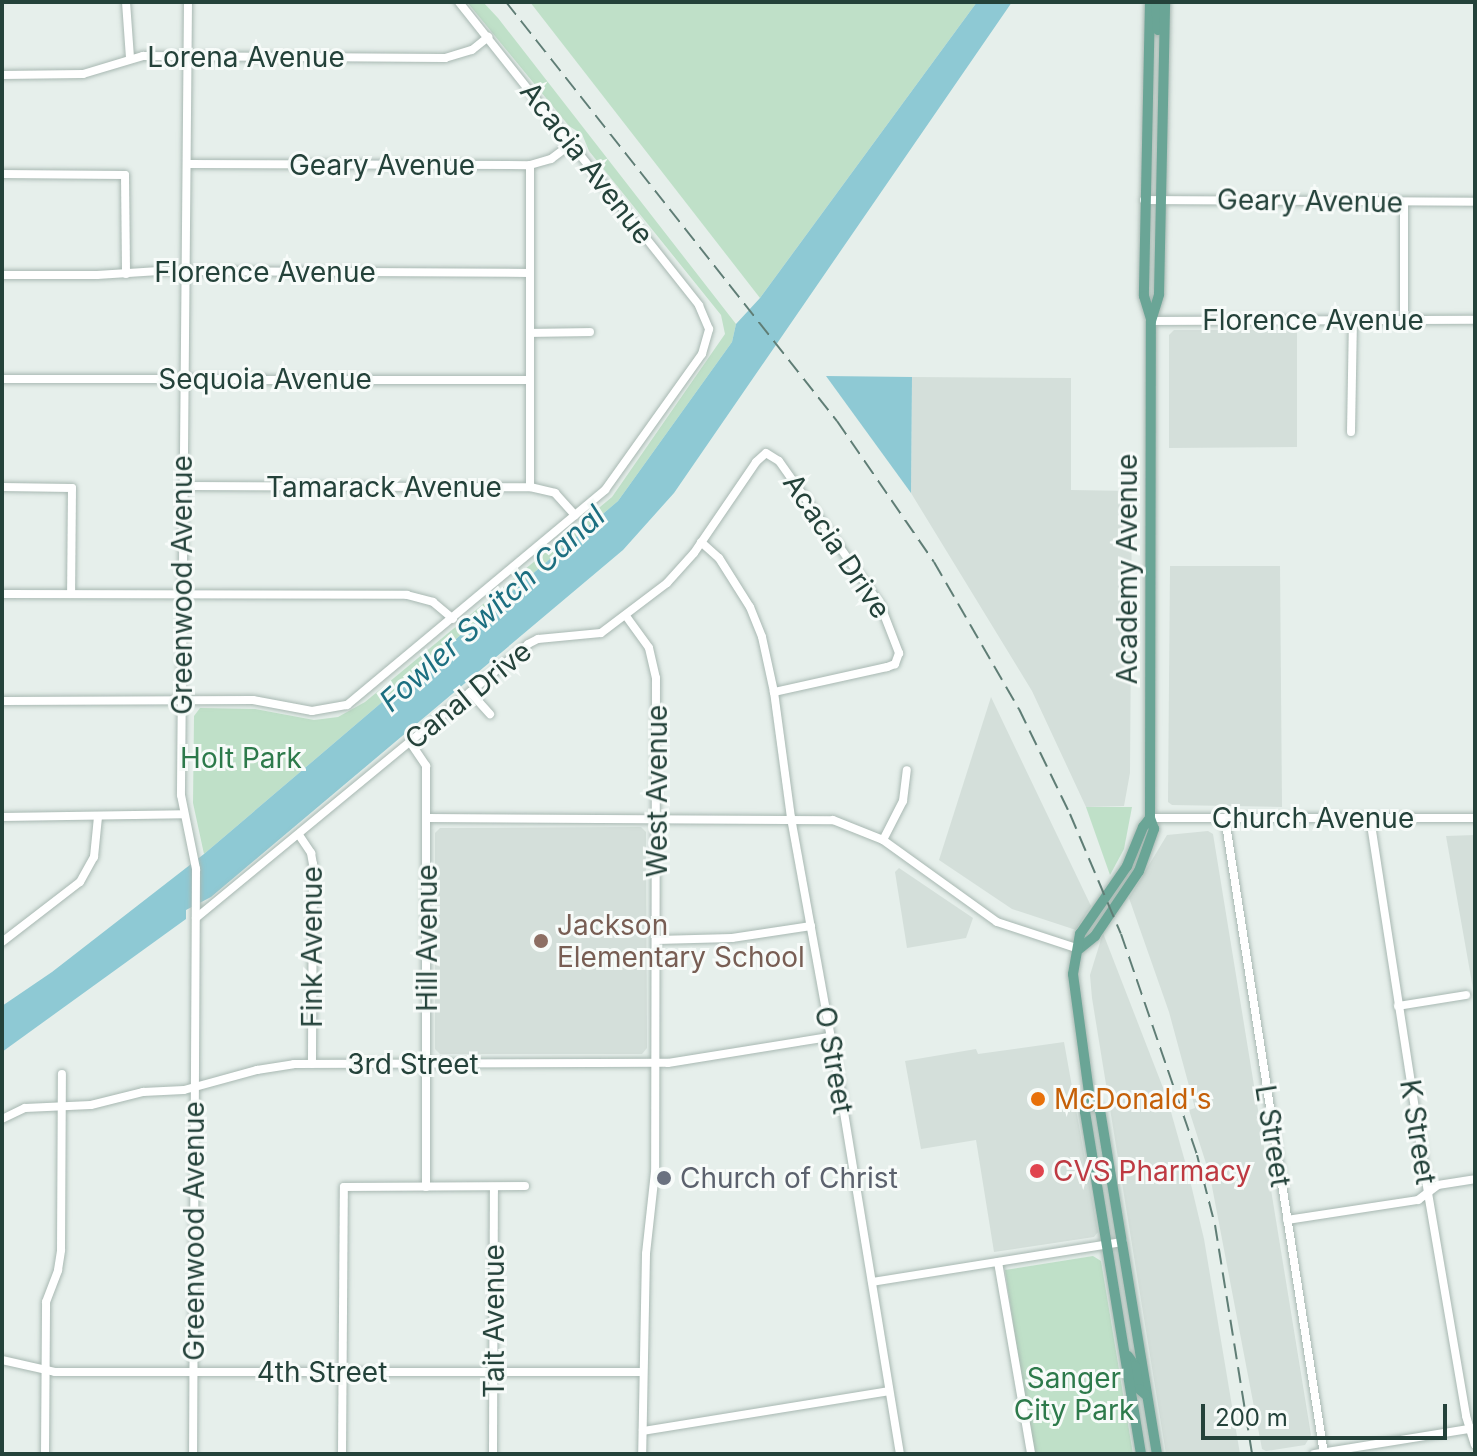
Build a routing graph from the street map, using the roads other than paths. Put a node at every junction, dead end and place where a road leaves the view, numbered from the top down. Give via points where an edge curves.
1 (126, 2) edge
2 (188, 2) edge
3 (459, 2) edge
4 (1153, 2) edge
5 (1165, 2) edge
6 (488, 37) junction
7 (188, 57) junction
8 (130, 58) junction
9 (1165, 71) junction
10 (2, 75) edge
11 (571, 144) junction
12 (187, 164) junction
13 (530, 165) junction
14 (2, 174) edge
15 (1144, 200) junction
16 (1160, 200) junction
17 (1404, 202) junction
18 (1475, 202) edge
19 (186, 271) junction
20 (529, 273) junction
21 (126, 274) junction
22 (2, 275) edge
23 (1404, 319) junction
24 (1475, 320) edge
25 (1151, 321) junction
26 (1353, 322) junction
27 (590, 332) dead end
28 (530, 333) junction
29 (2, 379) edge
30 (184, 379) junction
31 (528, 380) junction
32 (1351, 432) dead end
33 (766, 453) joint
34 (183, 486) junction
35 (2, 487) edge
36 (530, 487) junction
37 (575, 515) junction
38 (701, 542) junction
39 (2, 594) edge
40 (71, 594) junction
41 (182, 594) junction
42 (626, 616) junction
43 (453, 619) junction
44 (470, 692) junction
45 (774, 692) junction
46 (181, 700) junction
47 (2, 701) edge
48 (490, 714) dead end
49 (410, 742) junction
50 (907, 770) dead end
51 (184, 814) junction
52 (2, 817) edge
53 (98, 817) junction
54 (657, 817) junction
55 (427, 818) junction
56 (791, 818) junction
57 (1150, 818) junction
58 (1225, 818) junction
59 (1370, 818) junction
60 (1475, 818) edge
61 (299, 835) junction
62 (883, 840) junction
63 (196, 918) junction
64 (811, 926) junction
65 (657, 940) junction
66 (2, 942) edge
67 (1079, 949) junction
68 (1466, 995) dead end
69 (1398, 1006) junction
70 (829, 1037) junction
71 (657, 1063) junction
72 (312, 1064) junction
73 (426, 1064) junction
74 (62, 1074) dead end
75 (195, 1088) junction
76 (1090, 1100) junction
77 (61, 1107) junction
78 (2, 1119) edge
79 (1475, 1179) edge
80 (525, 1186) dead end
81 (426, 1187) junction
82 (494, 1188) junction
83 (1428, 1193) junction
84 (1287, 1220) junction
85 (1123, 1242) junction
86 (1108, 1245) junction
87 (998, 1262) junction
88 (872, 1282) junction
89 (1125, 1351) junction
90 (2, 1360) edge
91 (45, 1370) junction
92 (342, 1372) junction
93 (493, 1372) junction
94 (643, 1372) junction
95 (193, 1373) junction
96 (889, 1391) junction
97 (1147, 1395) junction
98 (1472, 1428) edge
99 (643, 1431) junction
100 (1475, 1445) edge
101 (1324, 1453) edge
102 (45, 1454) edge
103 (193, 1454) edge
104 (342, 1454) edge
105 (493, 1454) edge
106 (642, 1454) edge
107 (900, 1454) edge
108 (1031, 1454) edge
109 (1141, 1454) edge
110 (1157, 1454) edge
111 (1314, 1454) edge

1 - 8 street
2 - 7 street, Greenwood Avenue
3 - 6 street, Acacia Avenue
4 - 9 main road
4 - 15 main road, Academy Avenue
5 - 9 main road, Academy Avenue
6 - 7 street, Lorena Avenue via 472,50 445,58
6 - 11 street, Acacia Avenue
7 - 8 street, Lorena Avenue
7 - 12 street, Greenwood Avenue
8 - 10 street, Lorena Avenue via 83,74
9 - 16 main road, Academy Avenue
11 - 13 street, Geary Avenue via 551,159
11 - 37 street, Acacia Avenue via 699,305 709,329 702,354 617,476
12 - 13 street, Geary Avenue
12 - 19 street, Greenwood Avenue
13 - 20 street
14 - 21 street via 125,175
15 - 16 street, Geary Avenue
15 - 25 main road, Academy Avenue via 1144,296
16 - 17 street, Geary Avenue
16 - 25 main road, Academy Avenue via 1159,294
17 - 18 street, Geary Avenue
17 - 23 street
19 - 20 street, Florence Avenue
19 - 21 street, Florence Avenue
19 - 30 street, Greenwood Avenue
20 - 28 street
21 - 22 street, Florence Avenue
23 - 24 street, Florence Avenue
23 - 26 street, Florence Avenue
25 - 26 street, Florence Avenue
25 - 57 main road, Academy Avenue
26 - 32 street
27 - 28 street
28 - 31 street
29 - 30 street, Sequoia Avenue
30 - 31 street, Sequoia Avenue
30 - 34 street, Greenwood Avenue
31 - 36 street
33 - 38 street, Canal Drive
33 - 45 street, Acacia Drive via 779,461 880,604 899,653 895,664 887,667
34 - 36 street, Tamarack Avenue
34 - 41 street, Greenwood Avenue
35 - 40 street via 72,488
36 - 37 street, Tamarack Avenue via 555,493
37 - 43 street
38 - 42 street, Canal Drive via 676,575
38 - 45 street, O Street via 719,558 750,607
39 - 40 street
40 - 41 street
41 - 43 street via 407,595 433,602
41 - 46 street, Greenwood Avenue
42 - 44 street, Canal Drive via 592,636 538,639
42 - 54 street, West Avenue via 655,662
43 - 46 street via 347,705 312,711 253,700
44 - 48 street
44 - 49 street, Canal Drive
45 - 56 street, O Street
46 - 47 street
46 - 51 street, Greenwood Avenue
49 - 55 street, Hill Avenue via 425,761
49 - 61 street, Canal Drive
50 - 62 street via 903,801
51 - 53 street
51 - 63 street, Greenwood Avenue via 196,869
52 - 53 street
53 - 66 street via 94,857 80,882
54 - 55 street
54 - 56 street
54 - 65 street, West Avenue
55 - 73 street, Hill Avenue
56 - 62 street via 850,823
56 - 64 street, O Street
57 - 58 street, Church Avenue
57 - 67 main road, Academy Avenue via 1153,835 1139,871 1095,936
58 - 59 street, Church Avenue
58 - 84 street, L Street
59 - 60 street, Church Avenue
59 - 69 street, K Street
61 - 63 street, Canal Drive
61 - 72 street, Fink Avenue via 313,864
62 - 67 street via 997,922
63 - 75 street, Greenwood Avenue
64 - 65 street via 732,938
64 - 70 street, O Street
65 - 71 street, West Avenue
67 - 76 main road via 1073,984
68 - 69 street
69 - 83 street, K Street
70 - 71 street, 3rd Street
70 - 88 street, O Street
71 - 73 street, 3rd Street
71 - 94 street, West Avenue
72 - 73 street, 3rd Street
72 - 75 street, 3rd Street via 272,1067
73 - 81 street, Hill Avenue
74 - 77 street
75 - 77 street, 3rd Street
75 - 95 street, Greenwood Avenue
76 - 85 main road via 1100,1110
76 - 86 main road via 1085,1112
77 - 78 street, 3rd Street via 25,1108
77 - 91 street via 61,1250 46,1302
79 - 83 street via 1438,1185
80 - 82 street
81 - 82 street
81 - 92 street via 344,1187
82 - 93 street, Tait Avenue
83 - 84 street via 1418,1200
83 - 98 street, K Street
84 - 101 street, L Street
85 - 86 street
85 - 97 main road
86 - 87 street
86 - 89 main road
87 - 88 street
87 - 108 street
88 - 96 street, O Street
89 - 97 main road via 1135,1366 1139,1389
89 - 109 main road
90 - 91 street, 4th Street
91 - 95 street, 4th Street
91 - 102 street
92 - 93 street, 4th Street
92 - 95 street, 4th Street
92 - 104 street
93 - 94 street, 4th Street
93 - 105 street, Tait Avenue
94 - 99 street, West Avenue
95 - 103 street, Greenwood Avenue
96 - 99 street
96 - 107 street, O Street
97 - 110 main road
98 - 100 street, K Street
98 - 101 street
99 - 106 street, West Avenue
101 - 111 street

